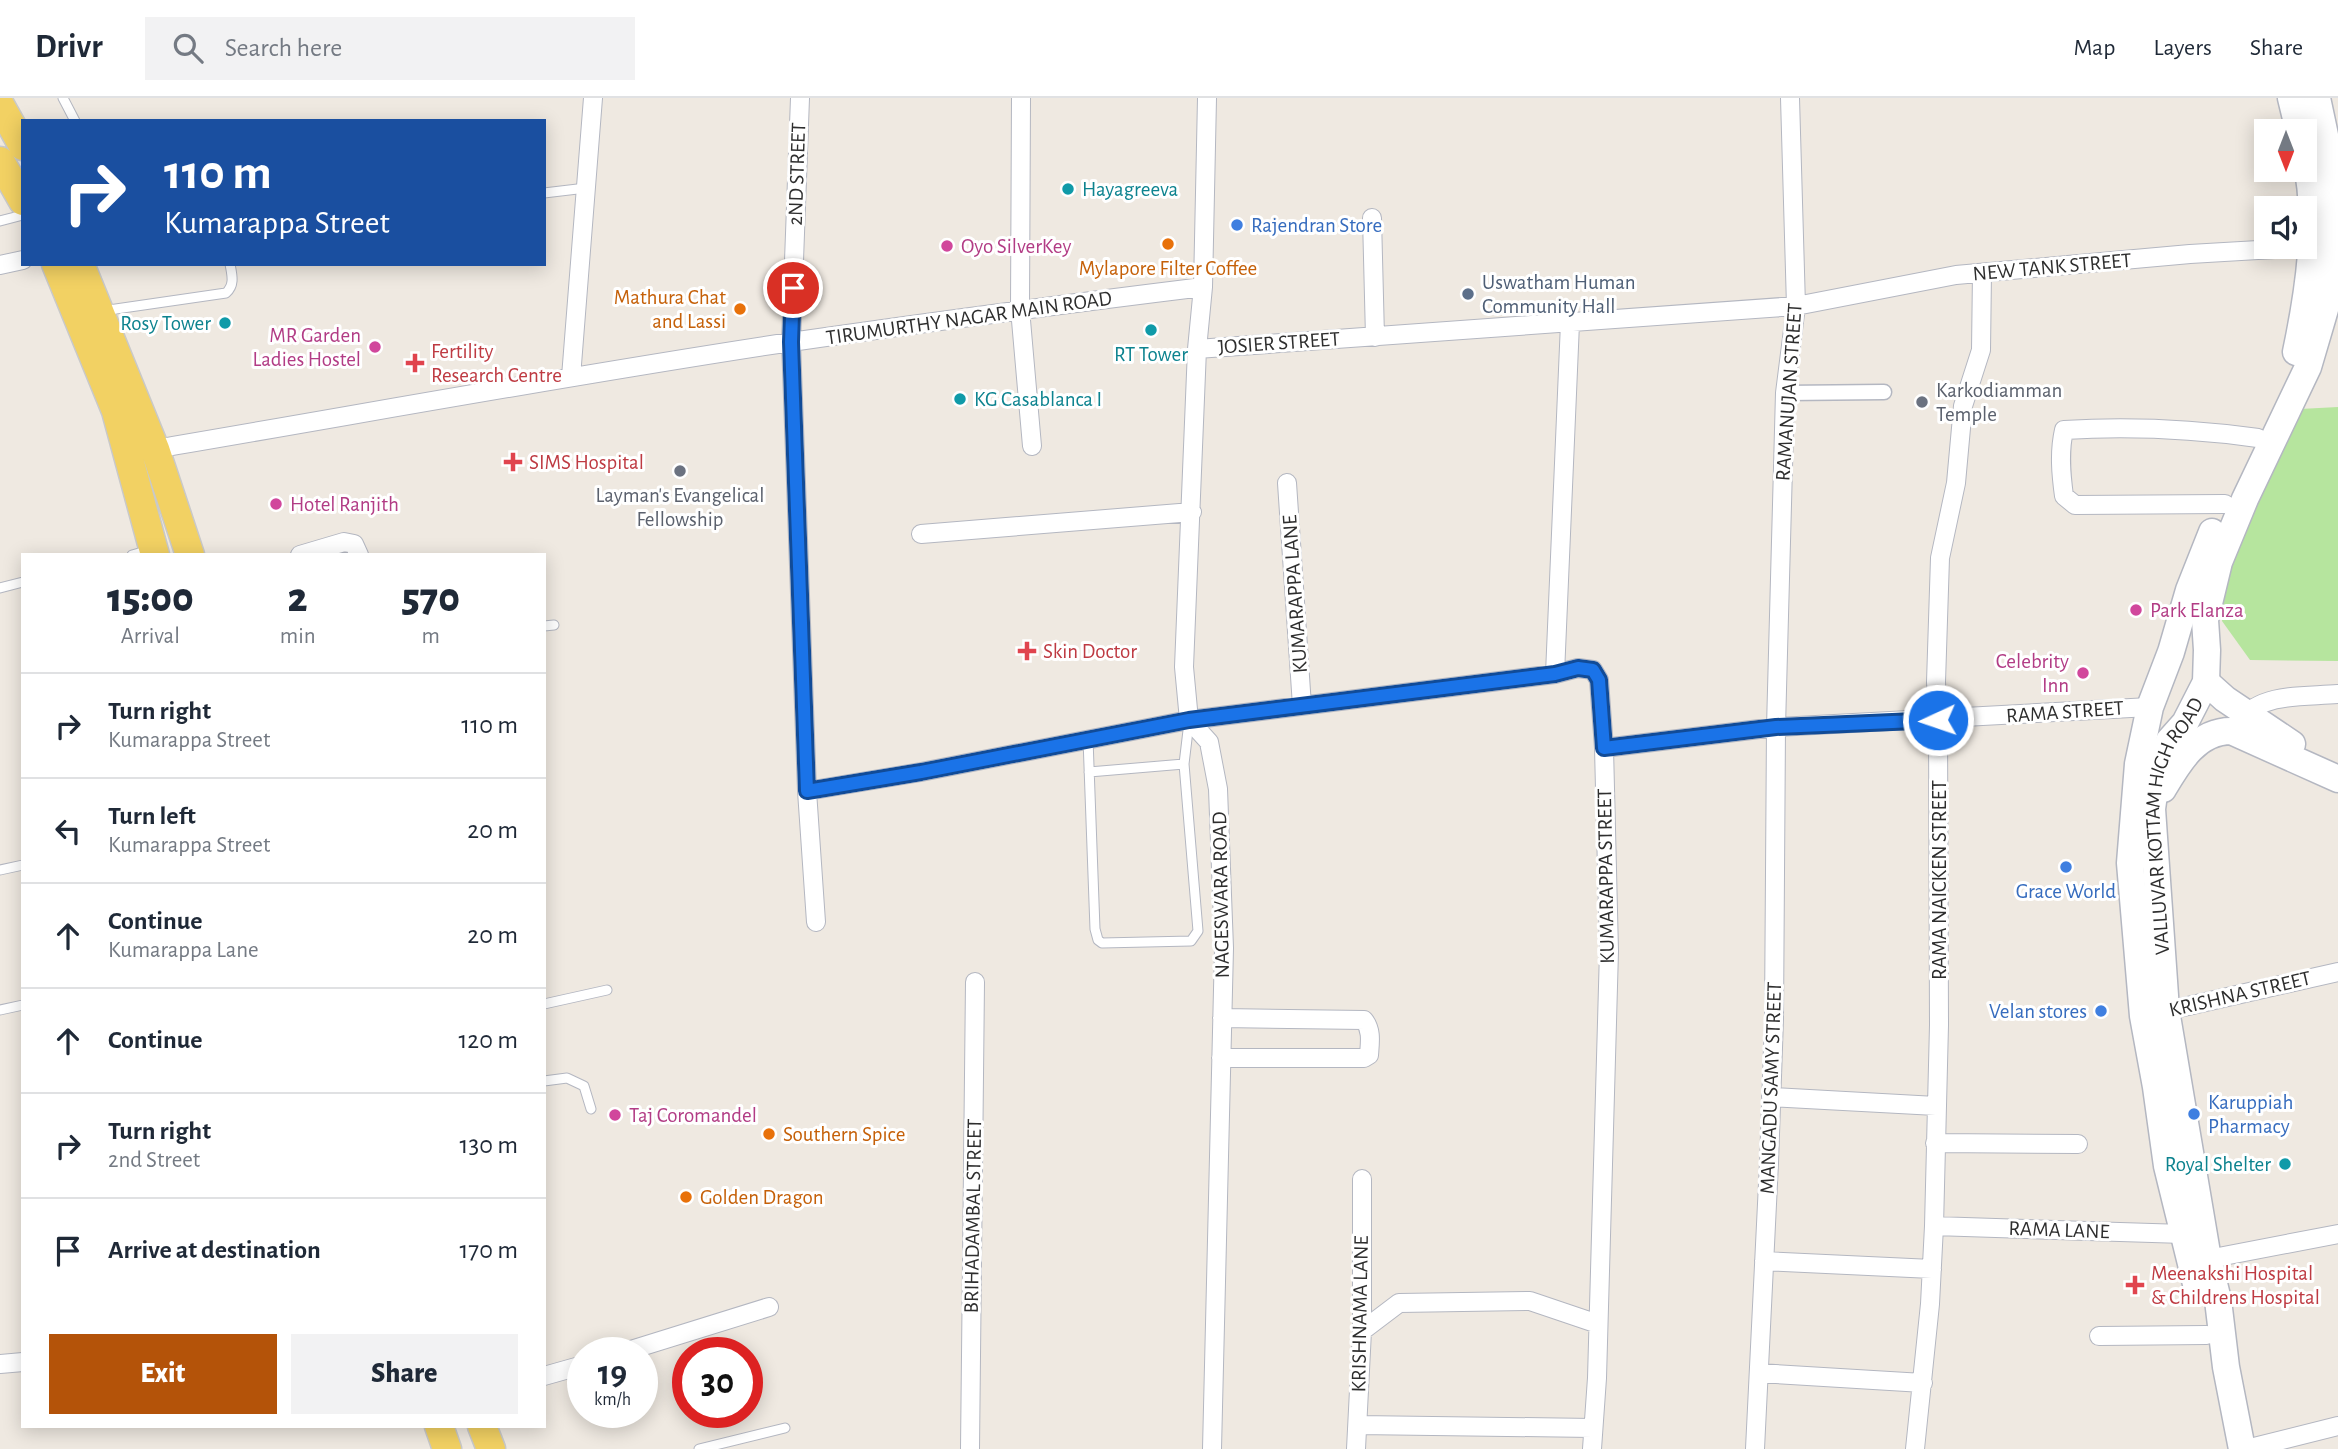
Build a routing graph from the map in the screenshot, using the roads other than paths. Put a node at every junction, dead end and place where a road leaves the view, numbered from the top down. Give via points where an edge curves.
1 (63, 98) edge
2 (593, 98) edge
3 (800, 98) edge
4 (1021, 98) edge
5 (1207, 98) edge
6 (1790, 98) edge
7 (2291, 98) edge
8 (2317, 98) edge
9 (2, 103) edge
10 (74, 119) edge
11 (2296, 119) edge
12 (21, 142) edge
13 (0, 161) edge
14 (586, 188) junction
15 (546, 193) edge
16 (21, 198) edge
17 (21, 216) edge
18 (1371, 218) dead end
19 (0, 221) edge
20 (2254, 250) edge
21 (2310, 259) edge
22 (21, 260) edge
23 (0, 265) edge
24 (57, 266) edge
25 (81, 266) edge
26 (230, 266) edge
27 (1982, 273) junction
28 (1203, 287) junction
29 (1797, 306) junction
30 (1020, 309) junction
31 (99, 311) junction
32 (1570, 323) junction
33 (1375, 337) junction
34 (791, 342) junction
35 (1197, 349) junction
36 (571, 377) junction
37 (1884, 392) dead end
38 (1785, 393) junction
39 (116, 411) junction
40 (2258, 438) junction
41 (151, 439) junction
42 (1032, 446) dead end
43 (1287, 483) dead end
44 (2225, 504) junction
45 (1192, 512) junction
46 (921, 534) dead end
47 (147, 553) edge
48 (189, 553) edge
49 (307, 553) edge
50 (358, 553) edge
51 (21, 583) edge
52 (0, 588) edge
53 (1555, 674) junction
54 (2206, 682) junction
55 (2338, 694) edge
56 (1302, 706) junction
57 (2150, 707) junction
58 (1189, 720) junction
59 (1938, 720) junction
60 (2239, 722) junction
61 (1776, 727) junction
62 (1087, 739) junction
63 (1604, 748) junction
64 (1184, 764) junction
65 (2338, 767) edge
66 (1089, 772) junction
67 (2338, 779) edge
68 (807, 791) junction
69 (2152, 809) junction
70 (21, 865) edge
71 (0, 870) edge
72 (816, 922) dead end
73 (2338, 972) edge
74 (975, 982) dead end
75 (607, 990) dead end
76 (546, 1004) edge
77 (21, 1005) edge
78 (0, 1010) edge
79 (2155, 1013) junction
80 (1222, 1017) junction
81 (1221, 1058) junction
82 (546, 1081) edge
83 (1771, 1097) junction
84 (1936, 1107) junction
85 (591, 1110) dead end
86 (1935, 1143) junction
87 (2078, 1144) dead end
88 (1362, 1179) dead end
89 (1934, 1226) junction
90 (2184, 1234) junction
91 (2338, 1234) edge
92 (2208, 1259) junction
93 (1764, 1261) junction
94 (1933, 1269) junction
95 (769, 1307) dead end
96 (1598, 1324) junction
97 (1362, 1331) junction
98 (2207, 1335) junction
99 (2099, 1336) dead end
100 (658, 1342) edge
101 (21, 1362) edge
102 (0, 1364) edge
103 (567, 1369) edge
104 (1759, 1373) junction
105 (546, 1375) edge
106 (1923, 1383) junction
107 (1358, 1425) junction
108 (2338, 1426) edge
109 (440, 1428) edge
110 (483, 1428) edge
111 (785, 1428) dead end
112 (1593, 1428) junction
113 (447, 1449) edge
114 (491, 1449) edge
115 (699, 1449) edge
116 (970, 1449) edge
117 (1212, 1449) edge
118 (1356, 1449) edge
119 (1592, 1449) edge
120 (1755, 1449) edge
121 (1915, 1449) edge
122 (2226, 1449) edge
123 (2244, 1449) edge

1 - 10 lane
2 - 14 street
3 - 34 street, 2ND STREET
4 - 30 street
5 - 28 street, JOSIER STREET
6 - 29 street, RAMANUJAN STREET
7 - 11 main road
8 - 54 main road, VALLUVAR KOTTAM HIGH ROAD via 2332,168 2336,232 2328,299 2308,367 2219,562 2206,620
9 - 12 main road
13 - 16 main road
14 - 15 lane
14 - 36 street
17 - 19 lane
18 - 33 street
20 - 27 street, NEW TANK STREET
21 - 40 main road, VALLUVAR KOTTAM HIGH ROAD via 2308,296 2294,362
22 - 23 street
24 - 39 main road
25 - 31 main road
26 - 31 lane via 232,282 226,293
27 - 29 street, NEW TANK STREET
27 - 59 street, RAMA NAICKEN STREET via 1981,350 1963,406 1956,483 1940,558
28 - 30 street, TIRUMURTHY NAGAR MAIN ROAD
28 - 35 street, JOSIER STREET
29 - 32 street
29 - 38 street, RAMANUJAN STREET
30 - 34 street, TIRUMURTHY NAGAR MAIN ROAD
30 - 42 street
31 - 41 main road
32 - 33 street, JOSIER STREET
32 - 53 street
33 - 35 street, JOSIER STREET
34 - 36 street, TIRUMURTHY NAGAR MAIN ROAD
34 - 68 street, 2ND STREET
35 - 45 street
36 - 41 street, TIRUMURTHY NAGAR MAIN ROAD
37 - 38 street
38 - 61 street, RAMANUJAN STREET
39 - 41 main road
39 - 47 main road
40 - 44 main road, VALLUVAR KOTTAM HIGH ROAD
40 - 44 street via 2193,430 2064,430 2064,496 2075,505
41 - 48 main road
43 - 56 street, KUMARAPPA LANE
44 - 57 main road, VALLUVAR KOTTAM HIGH ROAD via 2189,590
45 - 46 street
45 - 58 street via 1184,667
49 - 50 street via 344,542 354,544
51 - 52 lane
53 - 56 street
53 - 63 street, KUMARAPPA STREET via 1578,668 1593,670 1599,680
54 - 60 main road
54 - 69 main road, VALLUVAR KOTTAM HIGH ROAD via 2185,723 2169,741 2157,772
55 - 60 street via 2269,700
56 - 58 street
57 - 59 street, RAMA STREET
57 - 79 main road, VALLUVAR KOTTAM HIGH ROAD via 2138,764 2130,863
58 - 62 street
58 - 64 lane
58 - 80 street, NAGESWARA ROAD via 1209,742 1218,789
59 - 61 street, RAMA STREET
59 - 84 street, RAMA NAICKEN STREET
60 - 65 main road
60 - 67 main road
60 - 69 main road via 2191,748
61 - 63 street, RAMA STREET
61 - 83 street, MANGADU SAMY STREET
62 - 66 lane
62 - 68 street
63 - 96 street, KUMARAPPA STREET via 1609,951
64 - 66 lane
64 - 66 lane via 1198,931 1191,941 1098,940
68 - 72 street, 2ND STREET
69 - 79 main road, VALLUVAR KOTTAM HIGH ROAD
70 - 71 lane
73 - 79 street, KRISHNA STREET
74 - 116 street, BRIHADAMBAL STREET
75 - 76 lane
77 - 78 lane
79 - 90 main road, VALLUVAR KOTTAM HIGH ROAD via 2156,1087 2167,1166
79 - 92 main road, VALLUVAR KOTTAM HIGH ROAD
80 - 81 street, NAGESWARA ROAD
80 - 81 street via 1364,1020 1370,1027 1370,1045 1364,1058
81 - 117 street, NAGESWARA ROAD
82 - 85 lane via 567,1078 584,1086
83 - 84 street
83 - 93 street, MANGADU SAMY STREET
84 - 86 street, RAMA NAICKEN STREET
86 - 87 street
86 - 89 street, RAMA NAICKEN STREET
88 - 97 street, KRISHNAMA LANE
89 - 90 street, RAMA LANE
89 - 94 street, RAMA NAICKEN STREET
90 - 98 main road, VALLUVAR KOTTAM HIGH ROAD
91 - 92 street
92 - 123 main road, VALLUVAR KOTTAM HIGH ROAD
93 - 94 street
93 - 104 street, MANGADU SAMY STREET
94 - 106 street, RAMA NAICKEN STREET
95 - 100 street
96 - 97 street via 1530,1301 1399,1303
96 - 112 street, KUMARAPPA STREET
97 - 107 street, KRISHNAMA LANE
98 - 99 street
98 - 122 main road, VALLUVAR KOTTAM HIGH ROAD
101 - 102 street
103 - 105 street
104 - 106 street
104 - 120 street, MANGADU SAMY STREET
106 - 121 street, RAMA NAICKEN STREET
107 - 112 street
107 - 118 street, KRISHNAMA LANE
108 - 123 street
109 - 113 main road
110 - 114 main road
111 - 115 lane
112 - 119 street, KUMARAPPA STREET

